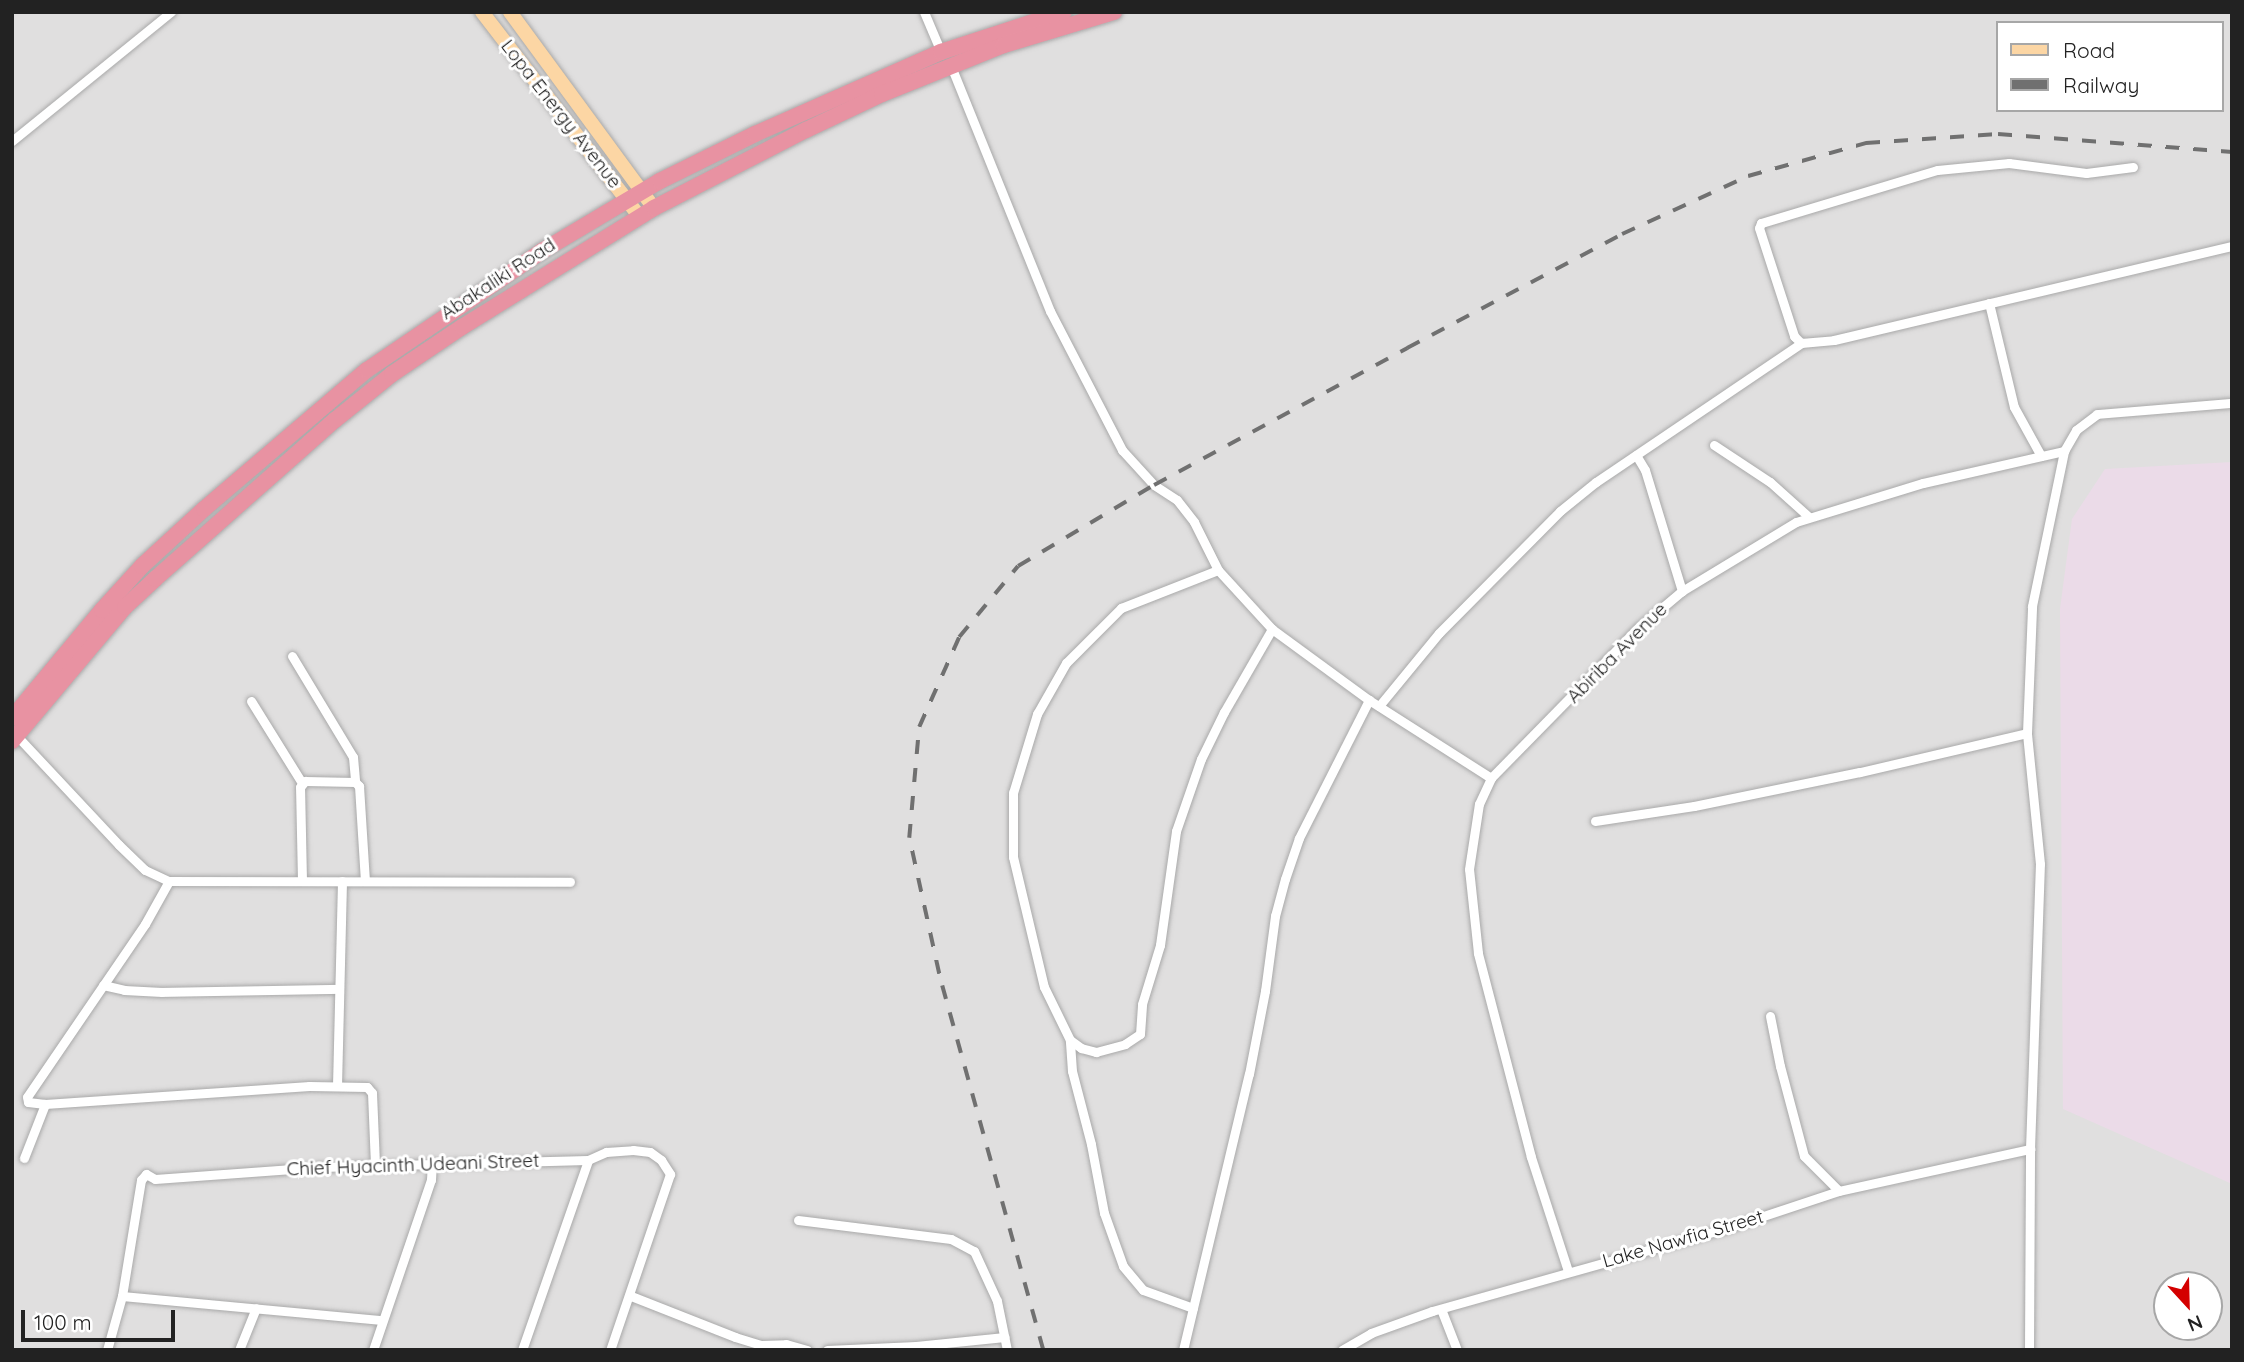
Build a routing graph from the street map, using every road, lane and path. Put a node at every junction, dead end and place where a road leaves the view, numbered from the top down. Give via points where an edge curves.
1 (171, 12) edge
2 (482, 12) edge
3 (510, 12) edge
4 (924, 12) edge
5 (1064, 12) edge
6 (1114, 12) edge
7 (946, 59) junction
8 (12, 141) edge
9 (2133, 167) dead end
10 (642, 191) junction
11 (627, 200) junction
12 (647, 212) junction
13 (2232, 246) edge
14 (1989, 303) junction
15 (1801, 343) junction
16 (2232, 403) edge
17 (1713, 445) dead end
18 (2064, 451) junction
19 (1636, 455) junction
20 (2041, 456) junction
21 (1809, 517) junction
22 (1218, 570) junction
23 (1682, 591) junction
24 (1272, 629) junction
25 (292, 656) dead end
26 (1369, 700) junction
27 (251, 701) dead end
28 (1379, 706) junction
29 (12, 718) edge
30 (2027, 733) junction
31 (14, 739) edge
32 (1491, 778) junction
33 (355, 782) junction
34 (302, 783) junction
35 (1595, 821) dead end
36 (169, 881) junction
37 (302, 881) junction
38 (342, 881) junction
39 (365, 881) junction
40 (570, 882) dead end
41 (103, 985) junction
42 (339, 989) junction
43 (1770, 1016) dead end
44 (1070, 1040) junction
45 (337, 1086) junction
46 (45, 1104) junction
47 (2030, 1149) junction
48 (24, 1158) dead end
49 (588, 1160) junction
50 (432, 1162) junction
51 (375, 1165) junction
52 (1839, 1191) junction
53 (798, 1220) dead end
54 (1568, 1271) junction
55 (122, 1296) junction
56 (631, 1296) junction
57 (256, 1308) junction
58 (1193, 1308) junction
59 (1441, 1309) junction
60 (382, 1320) junction
61 (1005, 1337) junction
62 (107, 1350) edge
63 (239, 1350) edge
64 (373, 1350) edge
65 (522, 1350) edge
66 (610, 1350) edge
67 (807, 1350) edge
68 (827, 1350) edge
69 (1007, 1350) edge
70 (1183, 1350) edge
71 (1342, 1350) edge
72 (1457, 1350) edge
73 (2029, 1350) edge

1 - 8 street
2 - 11 main road, Lopa Energy Avenue
3 - 10 main road, Lopa Energy Avenue
4 - 7 street
5 - 7 highway, Abakaliki Road
6 - 7 highway, Abakaliki Road
7 - 10 highway, Abakaliki Road via 755,134
7 - 12 highway, Abakaliki Road
7 - 22 street via 1050,311 1122,450 1194,522
9 - 15 street via 2086,173 2009,163 1974,164 1937,170 1760,223 1794,336
10 - 11 highway, Abakaliki Road
10 - 12 main road, Lopa Energy Avenue
11 - 12 main road, Lopa Energy Avenue
11 - 29 highway, Abakaliki Road via 542,251 338,394 152,557
12 - 31 highway, Abakaliki Road via 560,263 393,374 335,420 125,607
13 - 14 street
14 - 15 street via 1834,340
14 - 20 street via 2014,407
15 - 19 street
16 - 18 street via 2097,414 2076,430
17 - 21 street via 1770,482
18 - 20 street, Abiriba Avenue
18 - 30 street via 2032,606
19 - 23 street via 1645,470
19 - 28 street via 1560,511 1439,633
20 - 21 street, Abiriba Avenue via 1923,483
21 - 23 street, Abiriba Avenue
22 - 24 street
22 - 44 street via 1121,608 1066,663 1031,729 1013,793 1013,857 1044,987
23 - 32 street, Abiriba Avenue via 1638,628
24 - 26 street
24 - 44 street via 1201,759 1176,831 1160,945 1142,1004 1140,1034 1125,1044 1096,1052
25 - 33 street via 353,757
26 - 28 street
26 - 58 street via 1299,838 1285,879 1249,1074
27 - 34 street
28 - 32 street
30 - 35 street via 1860,772
30 - 47 street via 2040,864
31 - 36 street via 145,870
32 - 54 street, Abiriba Avenue via 1479,804 1469,869 1478,953 1531,1157
33 - 34 street
33 - 39 street via 360,792
34 - 37 street
36 - 37 street
36 - 41 street
37 - 38 street
38 - 39 street
38 - 42 street
39 - 40 street
41 - 42 street via 162,992
41 - 46 street via 27,1097 28,1102
42 - 45 street
43 - 52 street via 1804,1156
44 - 58 street via 1072,1071 1104,1213 1123,1266 1143,1290
45 - 46 street
45 - 51 street via 371,1088
46 - 48 street
47 - 52 street, Lake Nawfia Street
47 - 73 street
49 - 50 street, Chief Hyacinth Udeani Street
49 - 56 street, Chief Hyacinth Udeani Street via 606,1152 650,1152 670,1174
49 - 65 street
50 - 51 street, Chief Hyacinth Udeani Street
50 - 60 street via 431,1180
51 - 55 street, Chief Hyacinth Udeani Street via 155,1179 146,1174 141,1180
52 - 54 street, Lake Nawfia Street via 1736,1226
53 - 61 street via 951,1239 974,1251 997,1301
54 - 59 street, Lake Nawfia Street
55 - 57 street
55 - 62 street
56 - 66 street
56 - 67 street via 735,1337
57 - 60 street
57 - 63 street
58 - 70 street
59 - 71 street, Lake Nawfia Street via 1371,1333
59 - 72 street
60 - 64 street
61 - 68 street
61 - 69 street

